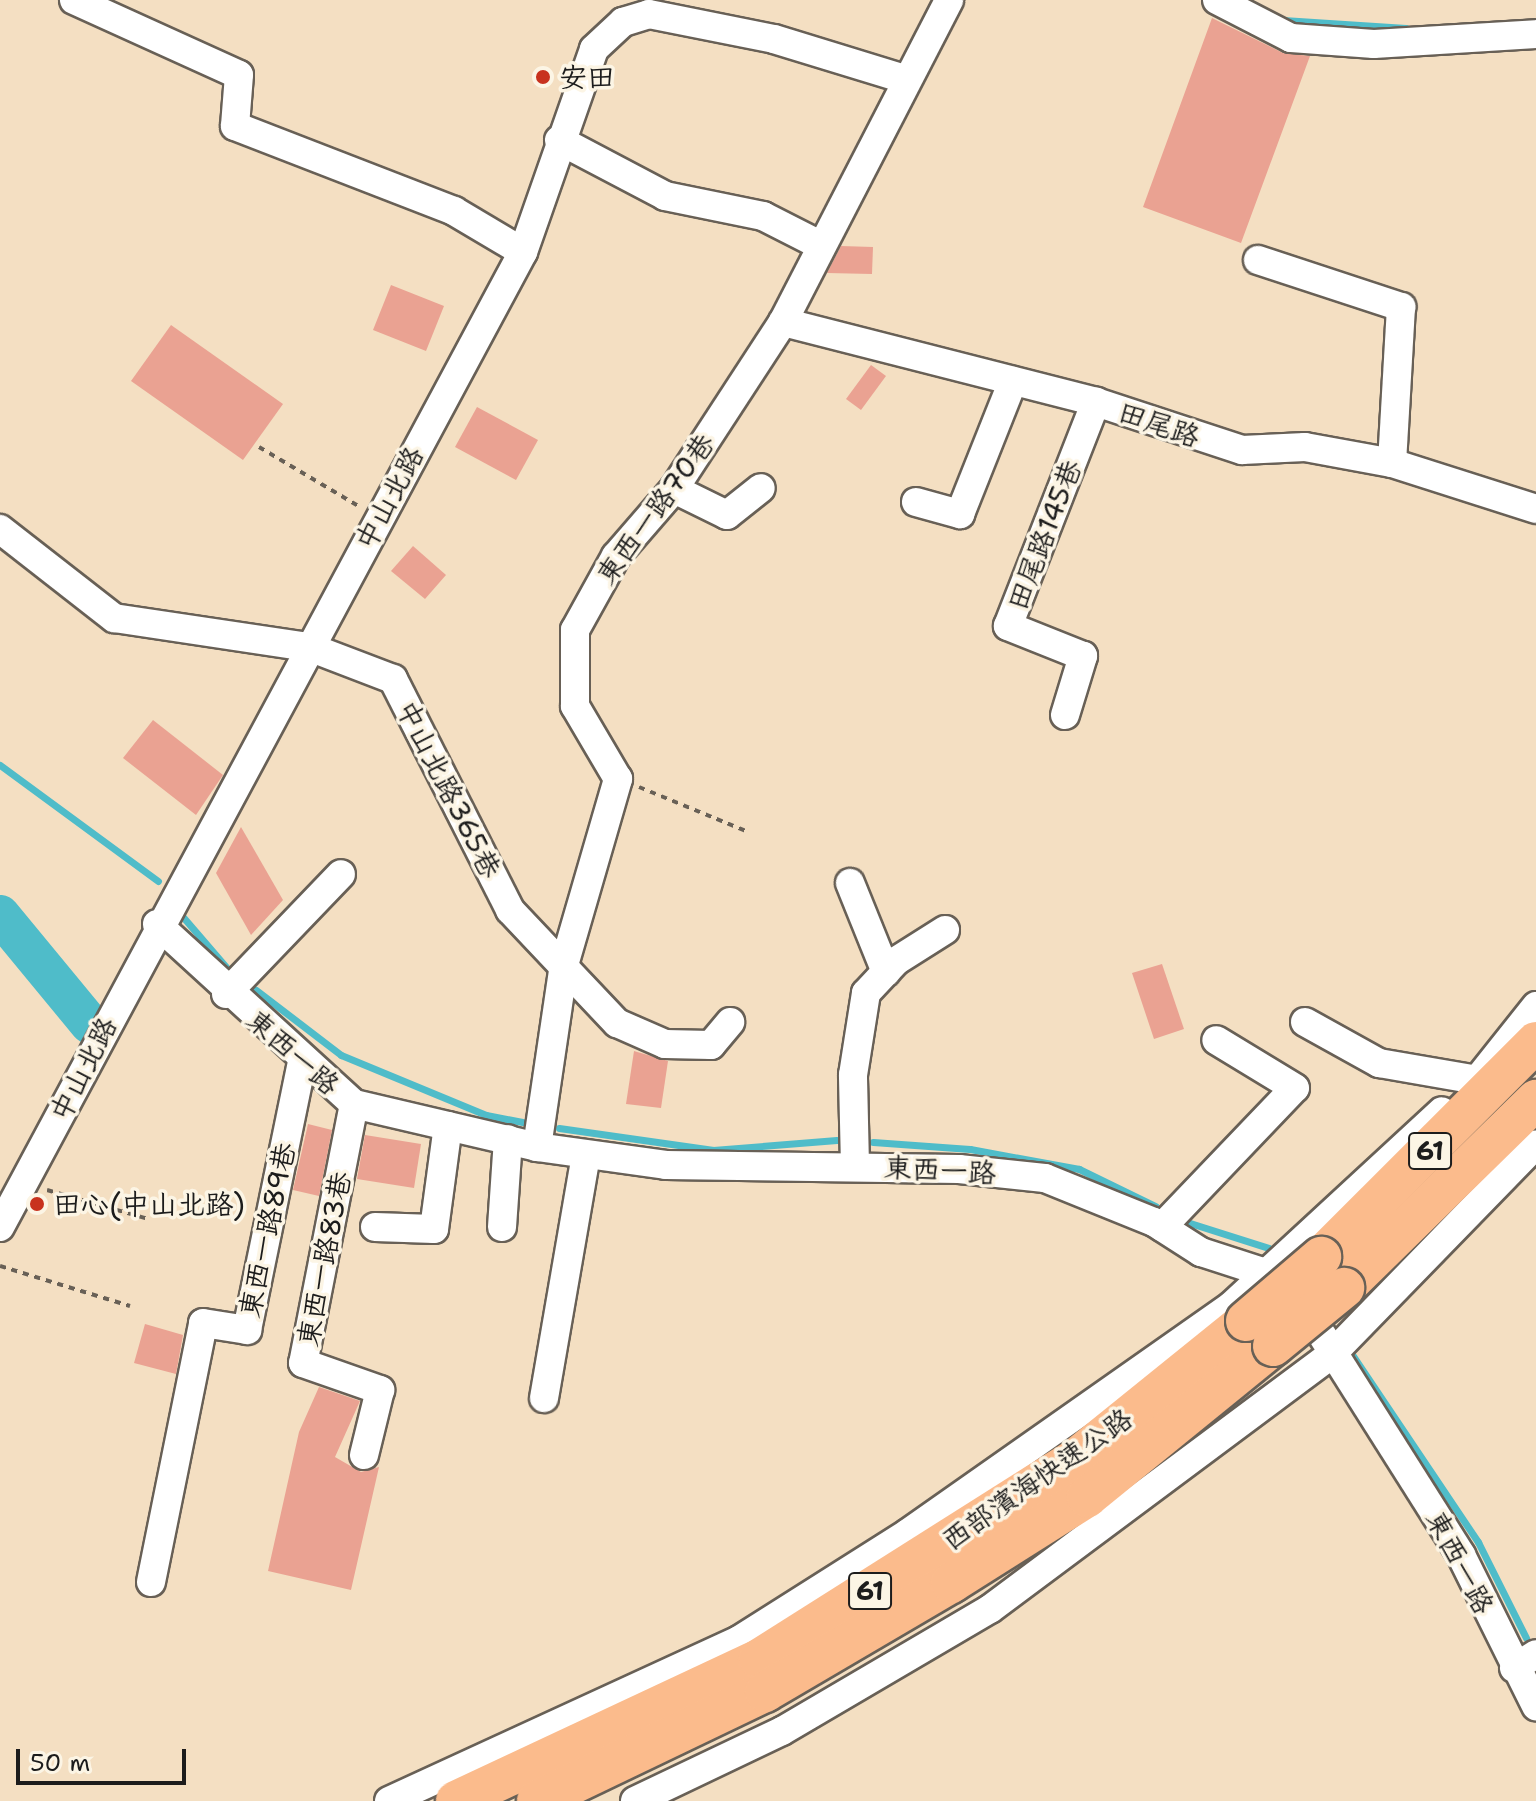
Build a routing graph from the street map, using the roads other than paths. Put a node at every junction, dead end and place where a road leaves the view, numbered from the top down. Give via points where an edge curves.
1 (74, 0) edge
2 (949, 0) edge
3 (1217, 0) edge
4 (1536, 34) edge
5 (905, 79) junction
6 (559, 140) junction
7 (820, 245) junction
8 (523, 252) junction
9 (1258, 260) dead end
10 (783, 322) junction
11 (1013, 381) junction
12 (1096, 402) junction
13 (1392, 463) junction
14 (761, 488) dead end
15 (674, 489) junction
16 (916, 502) dead end
17 (1536, 509) edge
18 (0, 529) edge
19 (309, 647) junction
20 (1065, 715) dead end
21 (341, 874) dead end
22 (850, 883) dead end
23 (157, 924) junction
24 (945, 930) dead end
25 (564, 965) junction
26 (886, 972) junction
27 (226, 994) junction
28 (1536, 1006) edge
29 (730, 1022) dead end
30 (1305, 1022) dead end
31 (1216, 1040) dead end
32 (1536, 1042) edge
33 (302, 1063) junction
34 (1477, 1080) junction
35 (1536, 1100) edge
36 (354, 1104) junction
37 (448, 1126) junction
38 (508, 1139) junction
39 (1536, 1144) edge
40 (537, 1147) junction
41 (586, 1155) junction
42 (855, 1166) junction
43 (0, 1227) edge
44 (375, 1227) dead end
45 (502, 1227) dead end
46 (1162, 1227) junction
47 (1263, 1272) junction
48 (1332, 1273) junction
49 (1259, 1334) junction
50 (1333, 1353) junction
51 (544, 1398) dead end
52 (364, 1455) dead end
53 (151, 1582) dead end
54 (1525, 1661) edge
55 (1536, 1706) edge
56 (389, 1801) edge
57 (456, 1801) edge
58 (537, 1801) edge
59 (635, 1801) edge

1 - 8 street via 239,75 235,126 454,211
2 - 5 street, 東西一路70巷
3 - 4 street via 1291,38 1374,44
5 - 6 street, 中山北路 via 774,39 649,14 623,22 594,49
5 - 7 street, 東西一路70巷
6 - 7 street via 665,196 763,216
6 - 8 street, 中山北路
7 - 10 street, 東西一路70巷
8 - 19 street, 中山北路
9 - 13 street via 1401,307
10 - 11 street, 田尾路
10 - 15 street, 東西一路70巷
11 - 12 street, 田尾路
11 - 16 street via 960,514
12 - 13 street, 田尾路 via 1242,450 1305,447
12 - 20 street, 田尾路145巷 via 1008,626 1083,656
13 - 17 street, 田尾路
14 - 15 street via 727,515
15 - 25 street, 東西一路70巷 via 616,556 575,630 575,706 618,779
18 - 19 street, 中山北路365巷 via 114,618
19 - 23 street, 中山北路
19 - 25 street, 中山北路365巷 via 393,679 510,910
21 - 27 street
22 - 26 street
23 - 27 street, 東西一路
23 - 43 street, 中山北路
24 - 26 street
25 - 29 street, 中山北路365巷 via 617,1023 665,1044 711,1045
25 - 40 street
26 - 42 street via 866,993 858,1035
27 - 33 street, 東西一路
28 - 34 street
30 - 34 street via 1379,1063
31 - 46 street via 1295,1088
32 - 48 highway, 西部濱海快速公路 / 61
33 - 36 street, 東西一路
33 - 53 street, 東西一路89巷 via 247,1330 203,1323
34 - 47 street
35 - 48 highway, 西部濱海快速公路 / 61
36 - 37 street, 東西一路
36 - 52 street, 東西一路83巷 via 303,1363 380,1390
37 - 38 street, 東西一路
37 - 44 street via 434,1229
38 - 40 street, 東西一路
38 - 45 street
39 - 50 street
40 - 41 street, 東西一路
41 - 42 street, 東西一路 via 666,1165
41 - 51 street
42 - 46 street, 東西一路 via 1045,1178
46 - 47 street, 東西一路 via 1201,1252
47 - 50 street, 東西一路
47 - 56 street via 1231,1306 1060,1433 739,1640
48 - 49 highway, 西部濱海快速公路 / 61, bridge
49 - 57 highway, 西部濱海快速公路 / 61 via 1074,1460 759,1659
49 - 58 highway, 西部濱海快速公路 / 61 via 1087,1497 765,1692
50 - 54 street, 東西一路
50 - 59 street via 990,1609 782,1731
54 - 55 street, 東西一路

